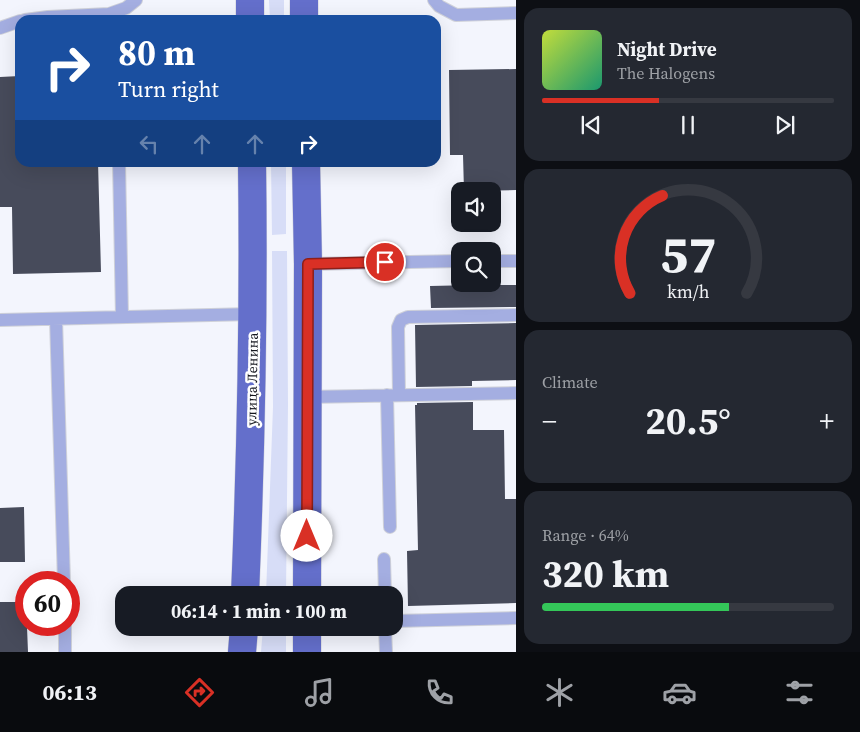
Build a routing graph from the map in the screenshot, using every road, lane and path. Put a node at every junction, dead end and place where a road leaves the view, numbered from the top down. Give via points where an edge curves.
1 (136, 0) edge
2 (250, 0) edge
3 (304, 0) edge
4 (434, 0) edge
5 (516, 13) edge
6 (89, 15) edge
7 (250, 15) edge
8 (304, 15) edge
9 (15, 23) edge
10 (0, 28) edge
11 (118, 167) edge
12 (252, 167) edge
13 (306, 167) edge
14 (451, 261) edge
15 (501, 261) edge
16 (516, 261) edge
17 (308, 264) junction
18 (253, 314) junction
19 (516, 315) edge
20 (122, 317) junction
21 (56, 318) junction
22 (0, 320) edge
23 (516, 393) edge
24 (393, 395) junction
25 (307, 397) junction
26 (390, 527) dead end
27 (384, 559) dead end
28 (64, 571) edge
29 (245, 586) edge
30 (307, 586) edge
31 (385, 586) edge
32 (516, 618) edge
33 (403, 621) edge
34 (65, 636) edge
35 (243, 636) edge
36 (307, 636) edge
37 (385, 636) edge
38 (66, 652) edge
39 (242, 652) edge
40 (307, 652) edge
41 (386, 652) edge

1 - 6 lane via 110,14
2 - 7 main road
3 - 8 main road
4 - 5 lane via 456,15
9 - 10 lane
11 - 20 lane
12 - 18 main road, улица Ленина
13 - 17 main road
14 - 17 lane
15 - 16 lane
17 - 25 main road
18 - 20 lane
18 - 29 main road, улица Ленина
19 - 24 lane via 408,317 400,320
20 - 21 lane
21 - 22 lane
21 - 28 lane
23 - 24 lane
24 - 25 lane
24 - 26 lane
25 - 30 main road
27 - 31 lane
32 - 33 lane
34 - 38 lane
35 - 39 main road
36 - 40 main road
37 - 41 lane

